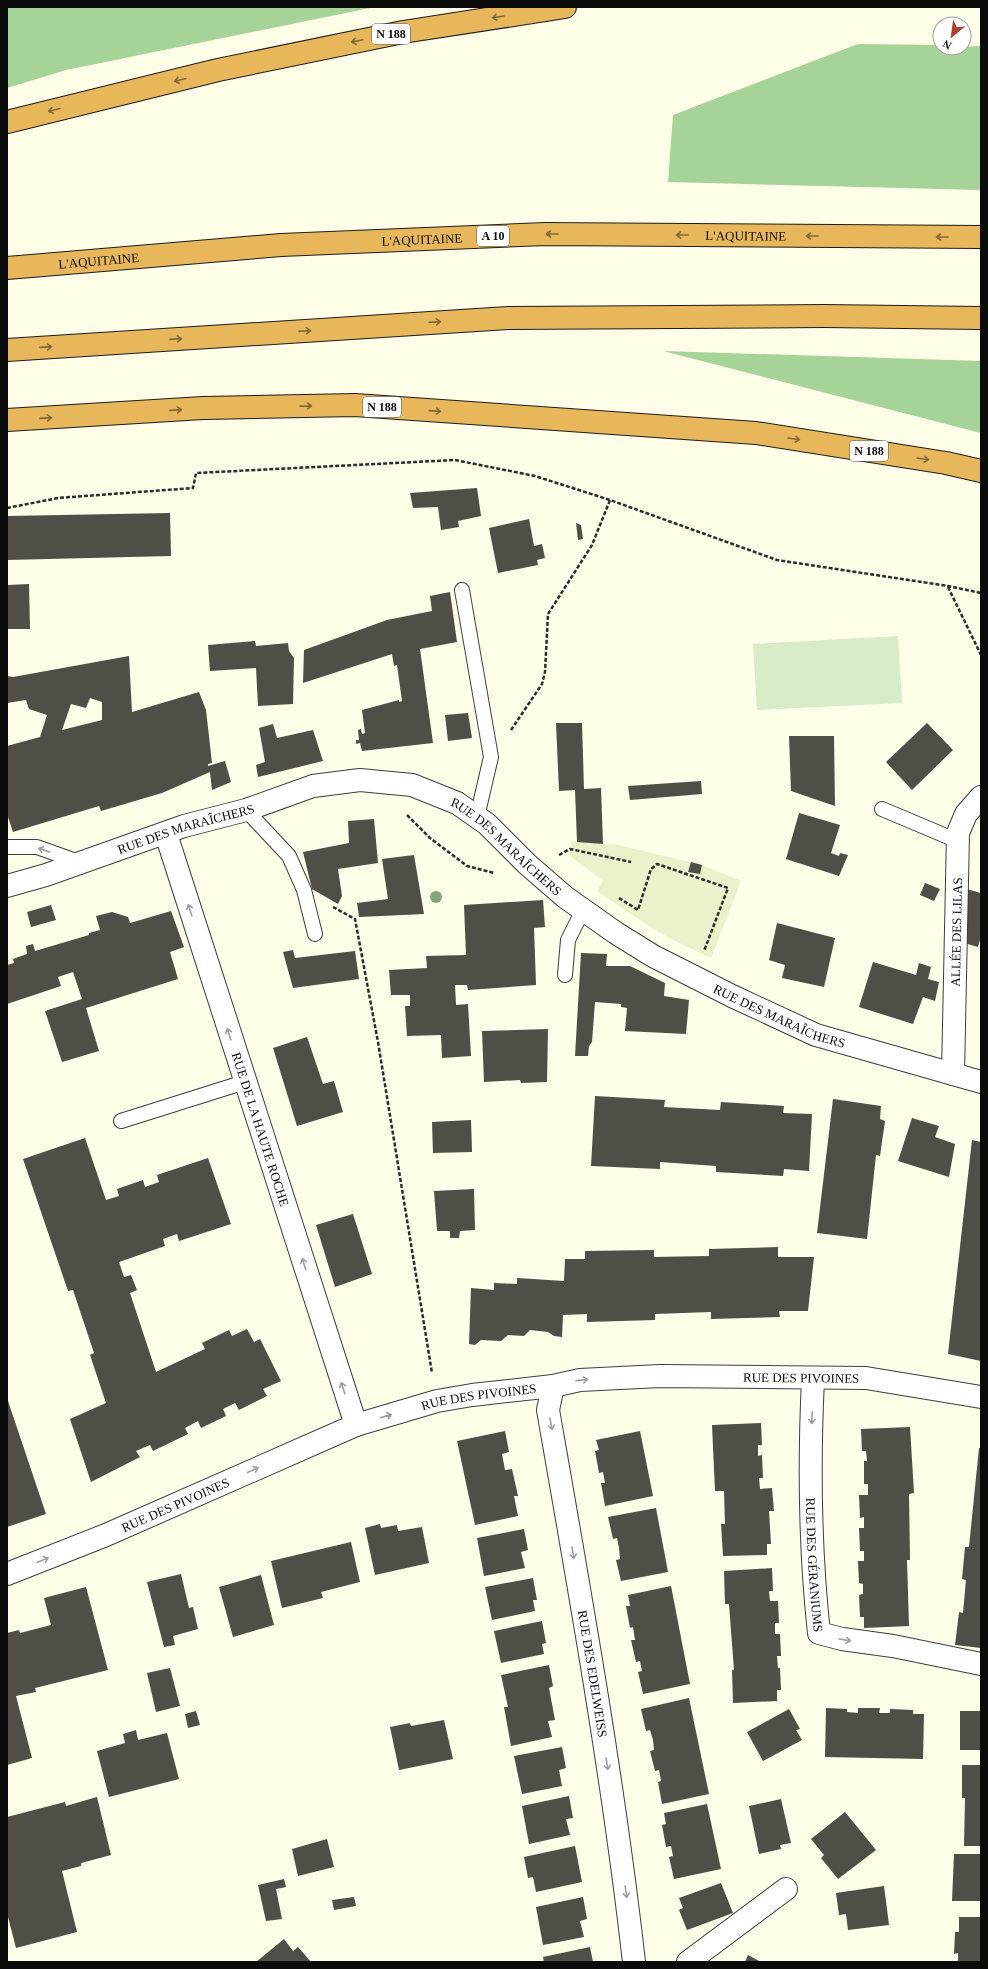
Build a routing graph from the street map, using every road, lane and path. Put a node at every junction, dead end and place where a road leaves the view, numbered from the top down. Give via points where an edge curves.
1 (565, 7) edge
2 (7, 122) edge
3 (981, 237) edge
4 (7, 268) edge
5 (981, 318) edge
6 (7, 350) edge
7 (7, 420) edge
8 (981, 471) edge
9 (610, 500) junction
10 (7, 508) edge
11 (948, 586) junction
12 (462, 590) dead end
13 (981, 593) edge
14 (981, 655) edge
15 (491, 757) junction
16 (399, 783) junction
17 (981, 797) edge
18 (882, 809) dead end
19 (246, 810) junction
20 (477, 817) junction
21 (166, 834) junction
22 (958, 841) junction
23 (7, 847) edge
24 (79, 862) junction
25 (631, 862) dead end
26 (527, 864) junction
27 (7, 886) edge
28 (304, 890) junction
29 (613, 894) dead end
30 (583, 910) junction
31 (315, 934) dead end
32 (565, 975) dead end
33 (695, 976) junction
34 (952, 1074) junction
35 (245, 1082) junction
36 (981, 1082) edge
37 (121, 1121) dead end
38 (813, 1379) junction
39 (553, 1386) junction
40 (981, 1397) edge
41 (437, 1401) junction
42 (356, 1425) junction
43 (7, 1574) edge
44 (981, 1664) edge
45 (786, 1888) dead end
46 (634, 1962) edge
47 (688, 1962) edge

1 -> 2 highway, N 188 via 403,32 218,70
3 -> 4 highway, L'AQUITAINE / A 10 via 546,234 281,245
6 -> 5 highway via 508,318
7 -> 8 highway, N 188 via 203,408 355,405 756,433 946,463
9 - 10 path via 535,476 455,460 196,473 193,488 58,498
9 - 11 path via 776,560
9 - 15 path via 592,545 548,614 542,684
11 - 13 path
11 - 14 path
12 - 15 lane
15 - 20 lane
16 - 19 street, RUE DES MARAÎCHERS via 360,780 313,786
16 - 20 street, RUE DES MARAÎCHERS via 412,784 457,803
16 - 26 path via 407,815 430,838 467,866 495,873
17 - 22 street, ALLÉE DES LILAS via 966,814 958,833
18 - 22 lane
19 - 21 street, RUE DES MARAÎCHERS via 184,826
19 - 28 lane via 289,856
20 - 26 street, RUE DES MARAÎCHERS
21 - 24 street, RUE DES MARAÎCHERS
35 -> 21 street, RUE DE LA HAUTE ROCHE
22 - 34 street, ALLÉE DES LILAS
24 -> 23 lane via 37,847
24 - 27 street, RUE DES MARAÎCHERS
25 - 26 path via 570,849 555,857
26 - 30 street, RUE DES MARAÎCHERS
28 - 31 lane
28 - 41 path via 355,920 378,1042
29 - 33 path via 638,910 651,869 657,864 728,888
30 - 32 lane via 568,940
30 - 33 street, RUE DES MARAÎCHERS via 653,956
33 - 34 street, RUE DES MARAÎCHERS via 745,1003 816,1035
34 - 36 street, RUE DES MARAÎCHERS
35 - 37 lane
42 -> 35 street, RUE DE LA HAUTE ROCHE
39 -> 38 street, RUE DES PIVOINES via 580,1380 660,1376
38 - 40 street, RUE DES PIVOINES via 866,1378
38 -> 44 street, RUE DES GÉRANIUMS via 811,1426 814,1590 819,1633 842,1640 893,1646
39 - 41 street, RUE DES PIVOINES
39 -> 46 street, RUE DES EDELWEISS via 548,1410 592,1665
42 -> 41 street, RUE DES PIVOINES
43 -> 42 street, RUE DES PIVOINES via 106,1535
45 - 47 street

